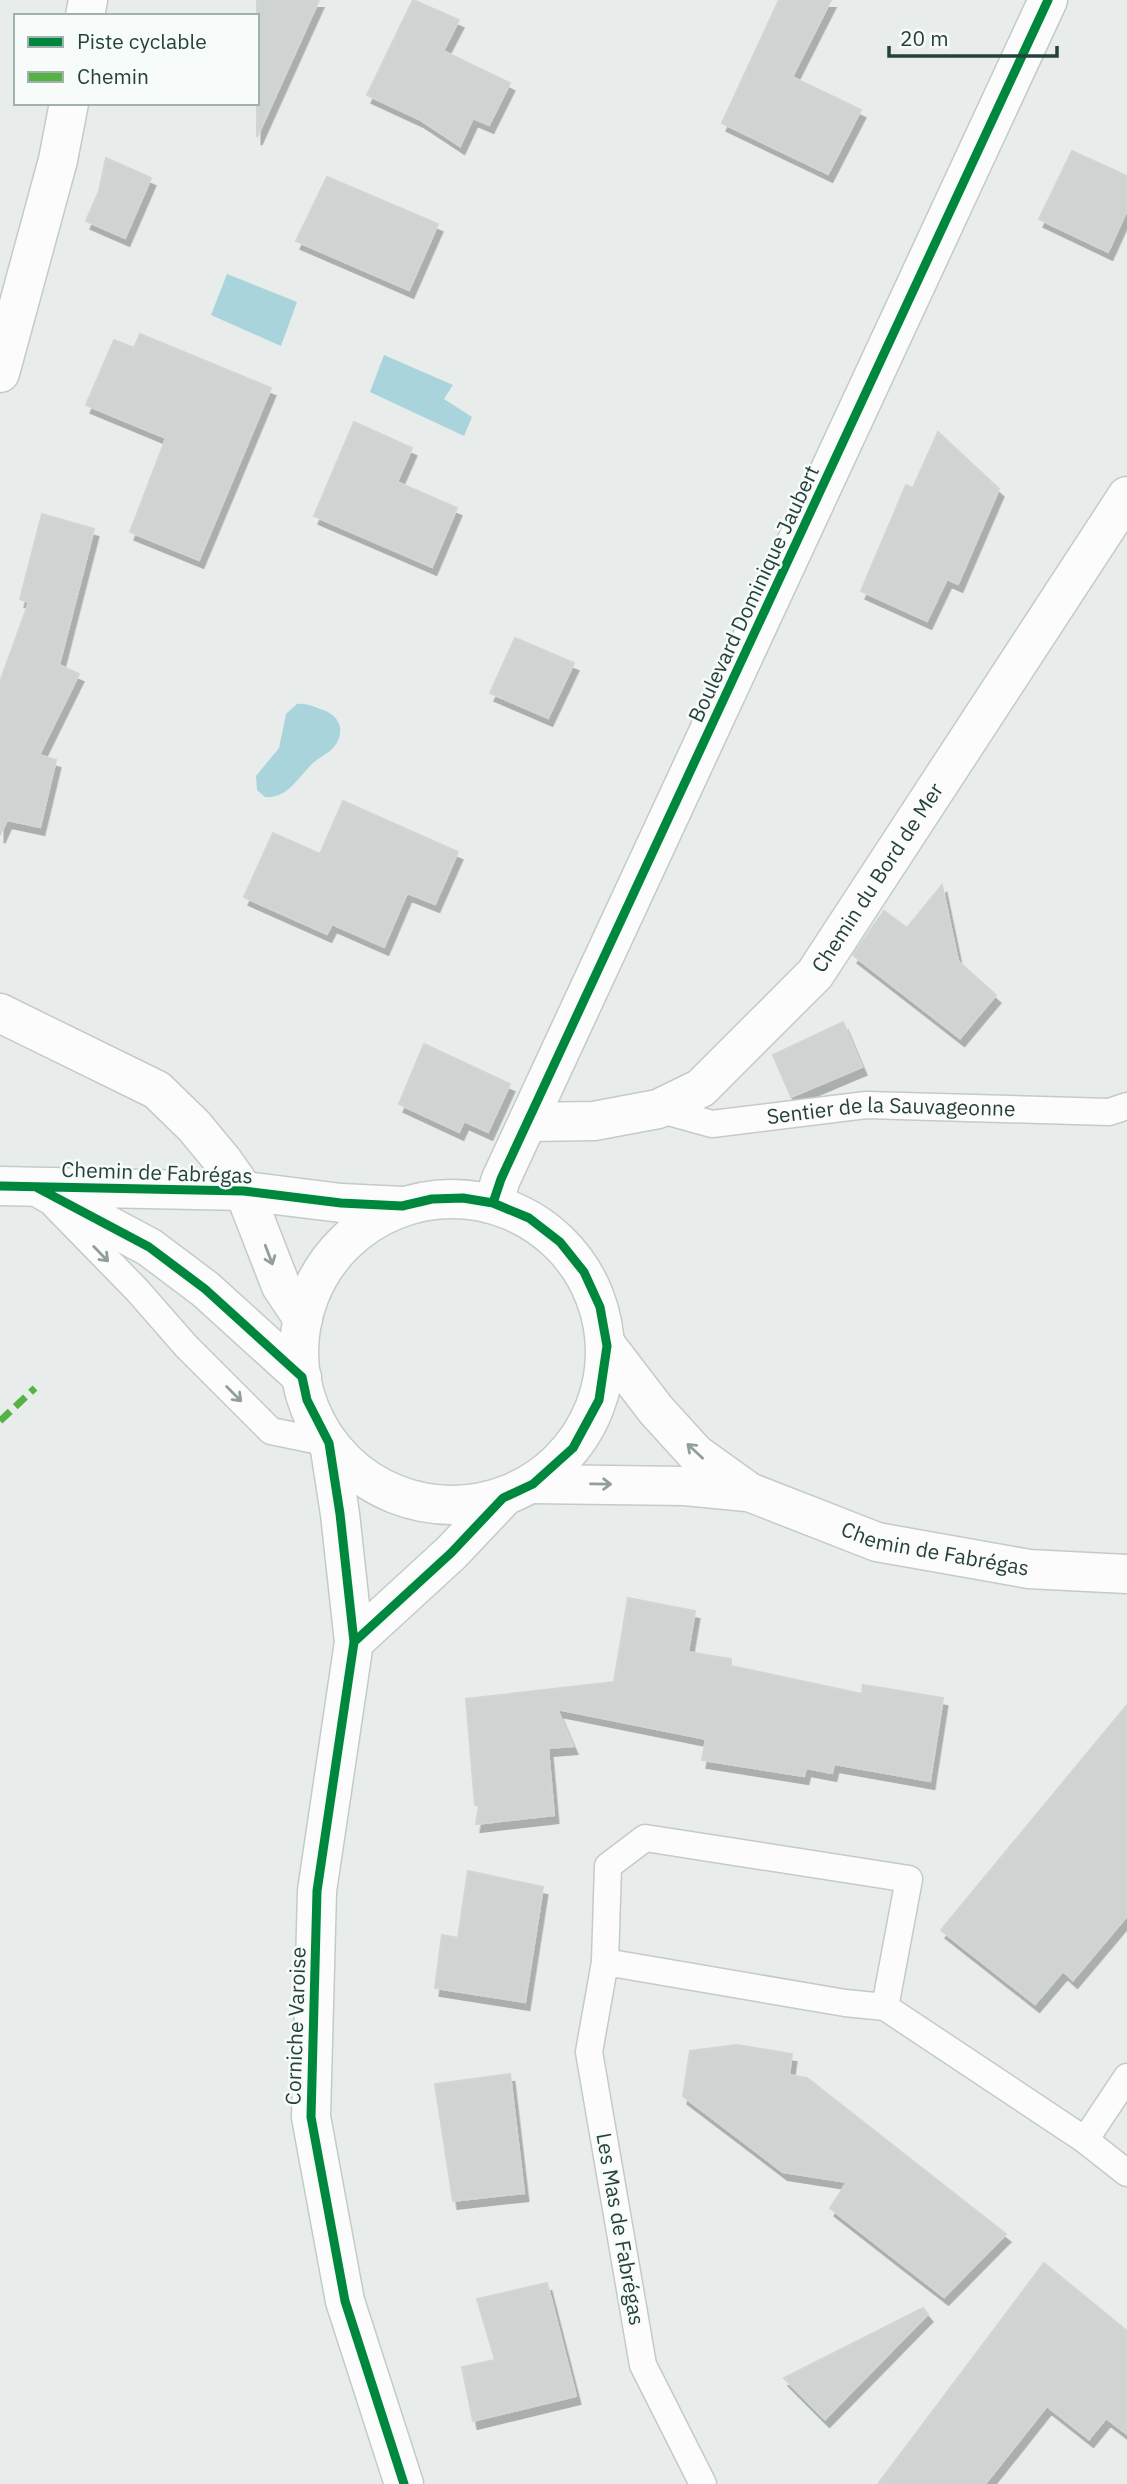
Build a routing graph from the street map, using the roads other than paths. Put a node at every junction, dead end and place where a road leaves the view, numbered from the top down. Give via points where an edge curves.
1 (1048, 0) edge
2 (69, 105) edge
3 (0, 373) edge
4 (1127, 496) edge
5 (0, 1013) edge
6 (1127, 1106) edge
7 (658, 1109) junction
8 (528, 1122) junction
9 (18, 1187) edge
10 (244, 1191) junction
11 (493, 1203) junction
12 (402, 1206) junction
13 (303, 1319) junction
14 (607, 1346) junction
15 (302, 1377) junction
16 (329, 1443) junction
17 (518, 1491) junction
18 (749, 1492) junction
19 (1127, 1574) edge
20 (354, 1643) junction
21 (605, 1962) junction
22 (885, 2007) junction
23 (1127, 2077) edge
24 (1085, 2140) junction
25 (1127, 2173) edge
26 (404, 2484) edge
27 (703, 2484) edge

1 - 8 street, Boulevard Dominique Jaubert
2 - 3 street
4 - 7 street, Chemin du Bord de Mer via 816,974 701,1088
5 - 10 street via 157,1090 194,1126
6 - 7 lane, Sentier de la Sauvageonne via 1109,1112 866,1105 712,1124
7 - 8 street, Chemin du Bord de Mer via 594,1121
8 - 11 street, Boulevard Dominique Jaubert
9 - 10 street, Chemin de Fabrégas
9 - 15 street, Chemin de Fabrégas via 149,1247 205,1289
9 -> 16 lane via 137,1290 271,1431
10 - 12 street, Chemin de Fabrégas
10 -> 13 street via 281,1286
11 - 12 street via 453,1198
11 - 14 street via 529,1218 560,1242 584,1272 600,1307
12 - 13 street via 348,1238 317,1280
13 - 15 street
14 - 17 street via 599,1400 573,1448
18 -> 14 street, Chemin de Fabrégas via 696,1454
15 - 16 street via 307,1400
16 - 17 street, Chemin de Fabrégas via 356,1472 389,1492 426,1504 465,1506
16 - 20 street, Corniche Varoise
17 -> 18 street, Chemin de Fabrégas via 685,1486
17 - 20 street
18 - 19 street, Chemin de Fabrégas via 877,1542 1029,1569
20 - 26 street, Corniche Varoise via 317,1891 311,2117 345,2301
21 - 22 lane
21 - 22 lane, Les Mas de Fabrégas via 608,1866 645,1838 909,1879
21 - 27 lane, Les Mas de Fabrégas via 589,2052 643,2365
22 - 24 lane
23 - 24 lane
24 - 25 lane

